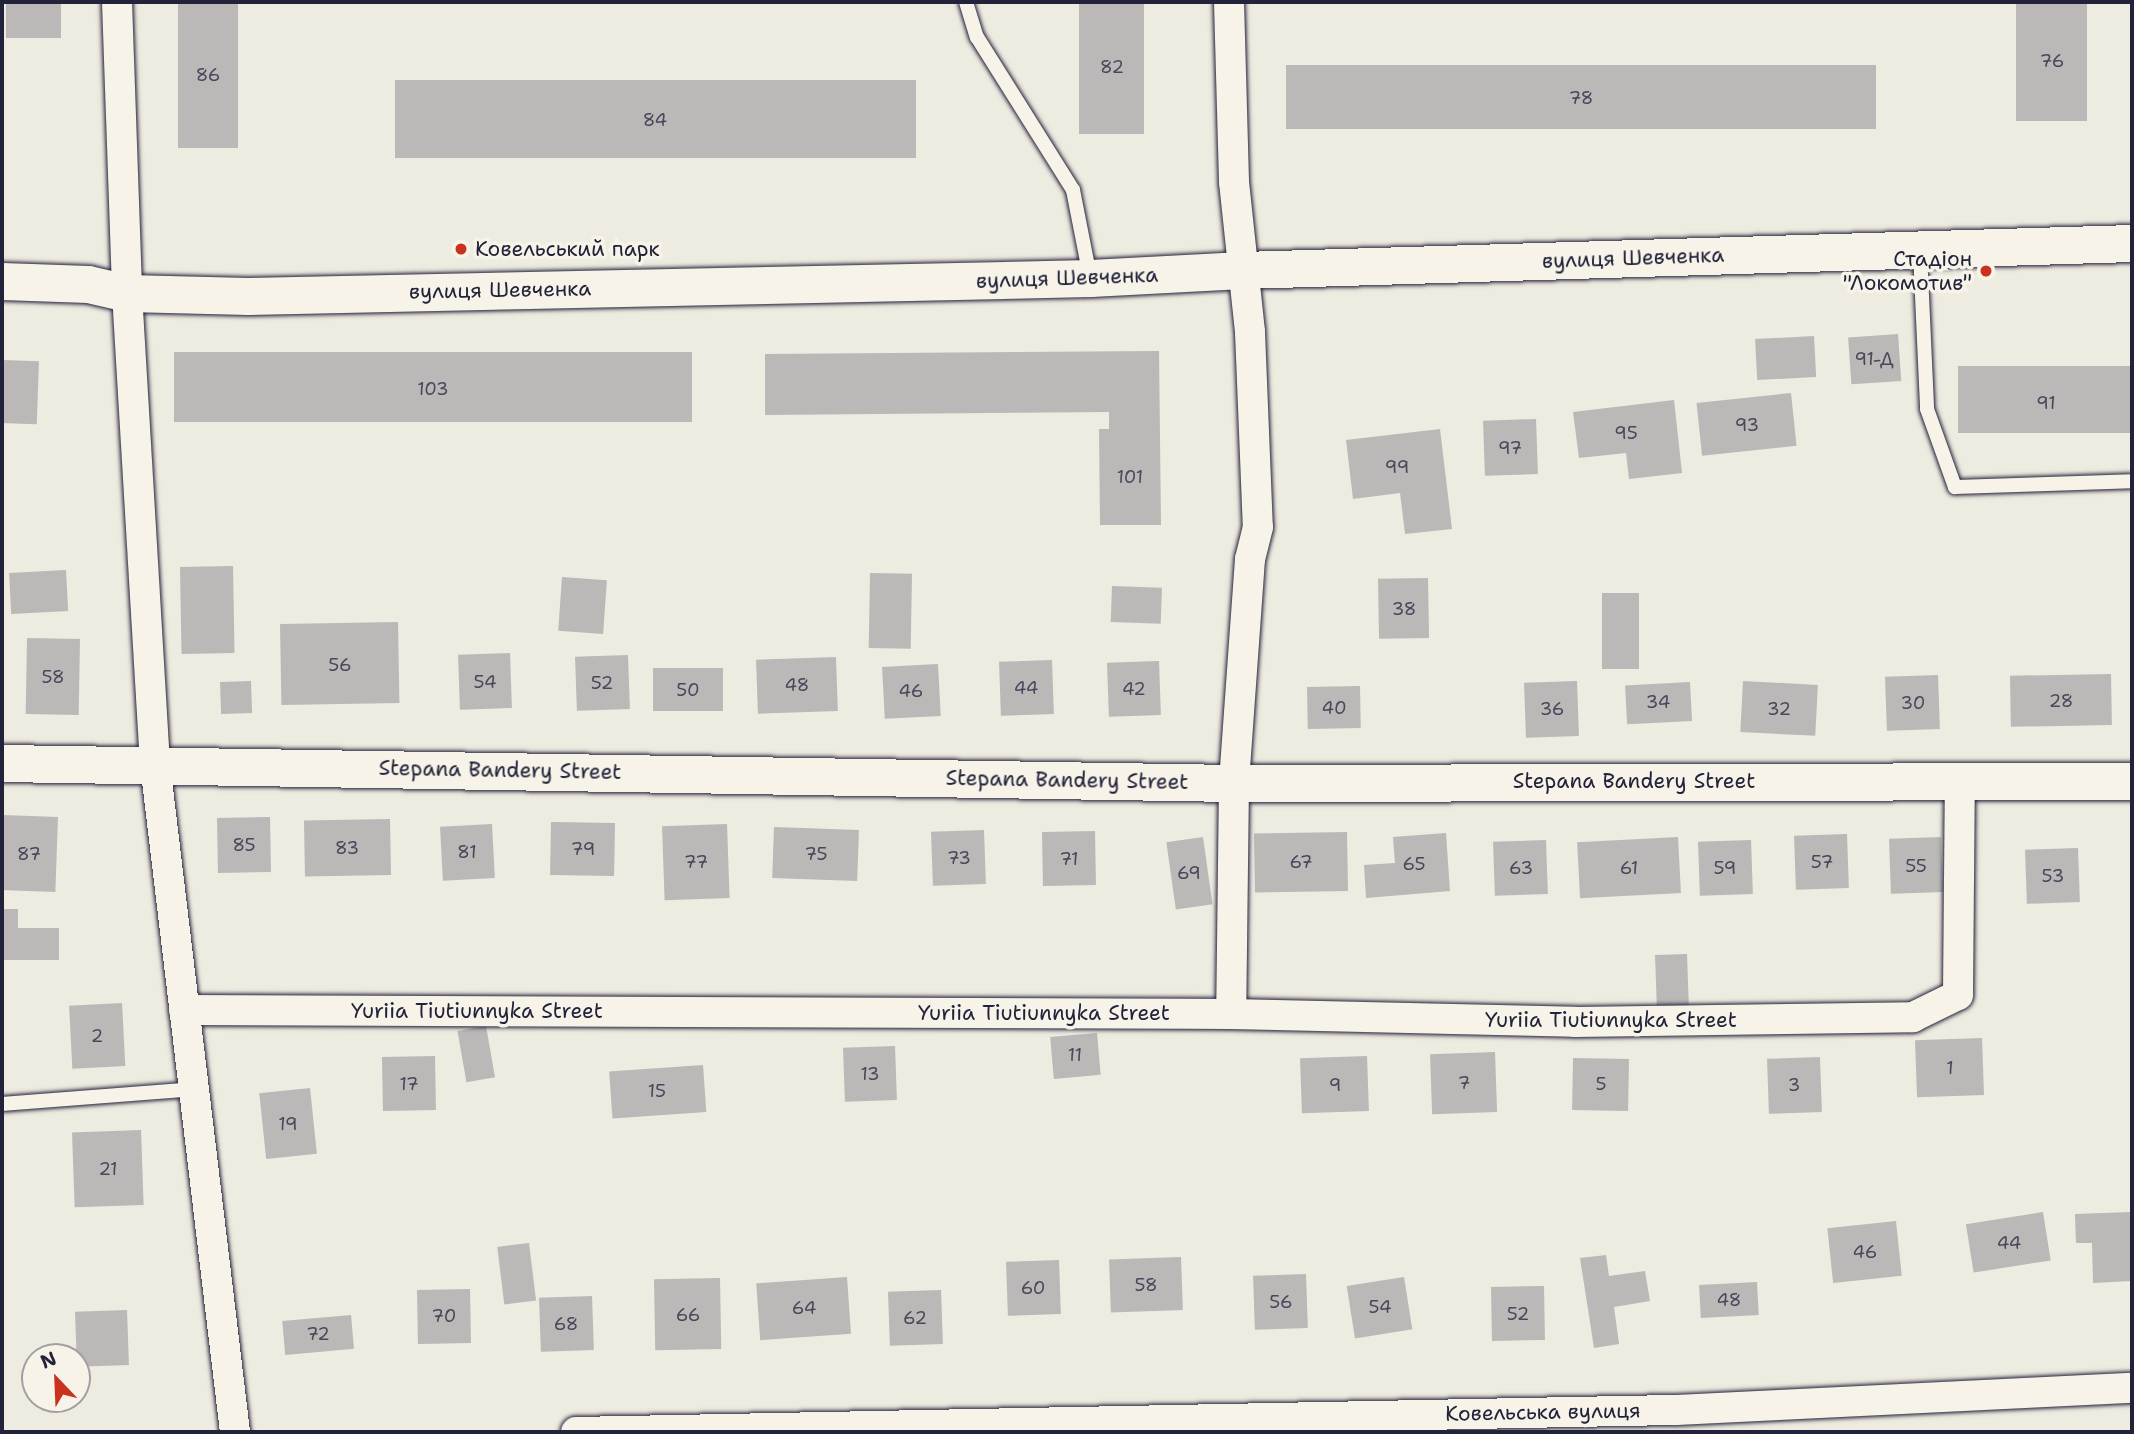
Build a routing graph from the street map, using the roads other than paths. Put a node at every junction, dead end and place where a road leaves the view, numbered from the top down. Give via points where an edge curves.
1 (117, 2) edge
2 (966, 2) edge
3 (1229, 2) edge
4 (2132, 243) edge
5 (1920, 248) junction
6 (1243, 270) junction
7 (1090, 278) junction
8 (2, 282) edge
9 (127, 293) junction
10 (2132, 481) edge
11 (2, 763) edge
12 (155, 764) junction
13 (1960, 779) junction
14 (2132, 781) edge
15 (1234, 783) junction
16 (184, 1010) junction
17 (1231, 1014) junction
18 (197, 1089) junction
19 (2, 1104) edge
20 (2132, 1388) edge
21 (1678, 1421) edge
22 (235, 1432) edge
23 (576, 1432) edge

1 - 9 street
2 - 7 lane via 977,37 1073,190
3 - 6 street via 1234,182
4 - 5 street, вулиця Шевченка
5 - 6 street, вулиця Шевченка
5 - 10 lane via 1927,409 1955,487
6 - 7 street, вулиця Шевченка
6 - 15 street via 1258,527 1250,558
7 - 9 street, вулиця Шевченка via 248,296
8 - 9 street, вулиця Шевченка via 88,284
9 - 12 street
11 - 12 street, Stepana Bandery Street
12 - 15 street, Stepana Bandery Street
12 - 16 street
13 - 14 street, Stepana Bandery Street
13 - 15 street, Stepana Bandery Street
13 - 17 street, Yuriia Tiutiunnyka Street via 1958,995 1913,1017 1575,1022
15 - 17 street
16 - 17 street, Yuriia Tiutiunnyka Street
16 - 18 street
18 - 19 lane
18 - 22 street
20 - 21 street, Ковельська вулиця
21 - 23 street, Ковельська вулиця

